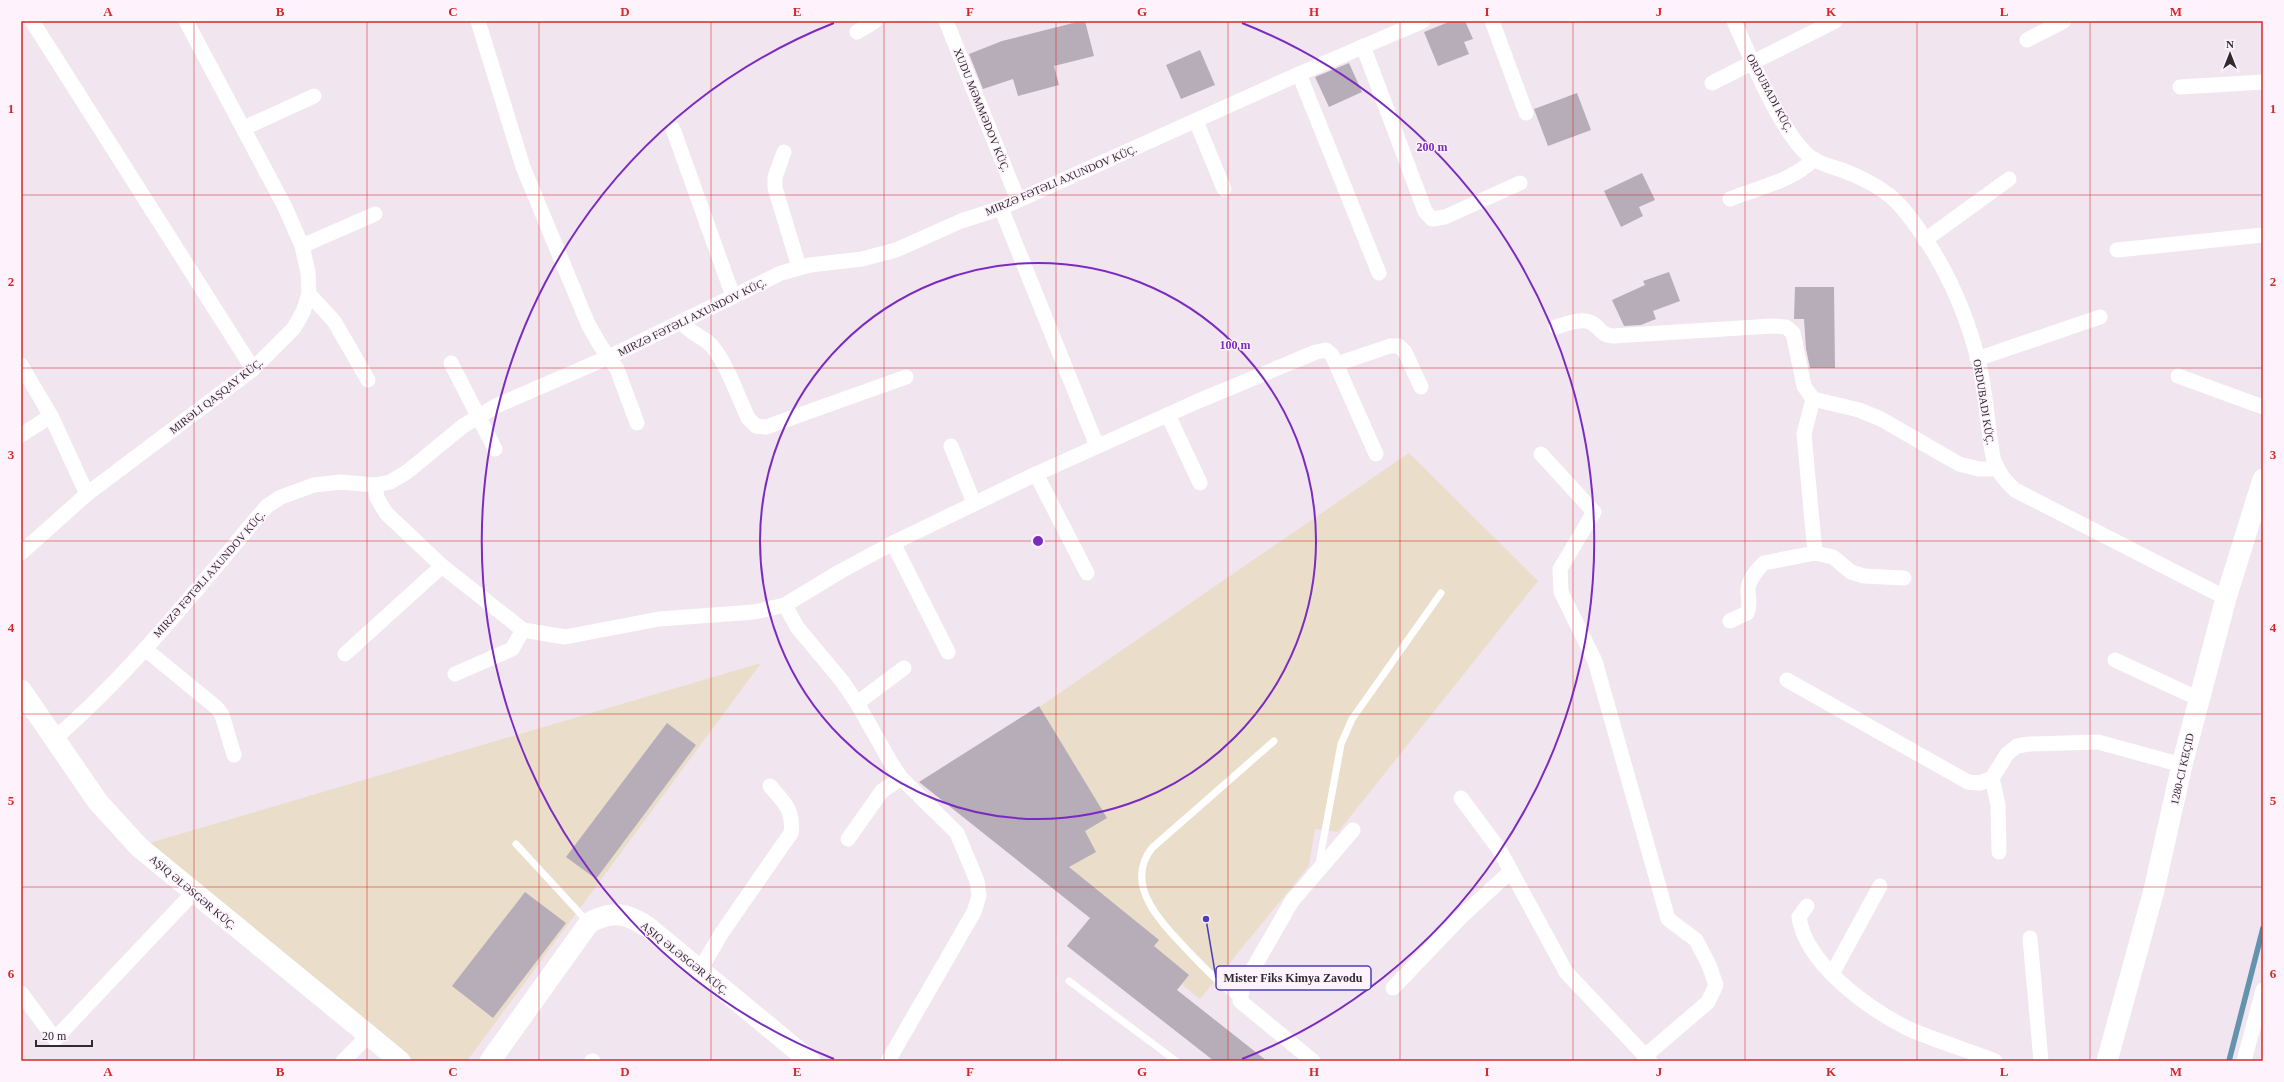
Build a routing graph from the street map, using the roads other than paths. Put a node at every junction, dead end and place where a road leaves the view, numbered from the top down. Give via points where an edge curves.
1 (32, 21) edge
2 (186, 21) edge
3 (478, 21) edge
4 (875, 21) edge
5 (946, 21) edge
6 (1423, 21) edge
7 (1492, 21) edge
8 (1734, 21) edge
9 (1835, 21) edge
10 (2064, 21) edge
11 (856, 32) dead end
12 (2027, 40) dead end
13 (1363, 46) junction
14 (1752, 61) junction
15 (1299, 74) junction
16 (2263, 82) edge
17 (1712, 83) dead end
18 (2180, 86) dead end
19 (314, 96) dead end
20 (1526, 112) dead end
21 (1196, 121) junction
22 (244, 128) junction
23 (673, 129) dead end
24 (784, 152) dead end
25 (1814, 159) junction
26 (2009, 179) dead end
27 (1520, 183) dead end
28 (1224, 189) dead end
29 (1730, 199) dead end
30 (1018, 200) junction
31 (1001, 208) junction
32 (375, 214) dead end
33 (2263, 235) edge
34 (1925, 240) junction
35 (302, 246) junction
36 (2117, 250) dead end
37 (799, 267) junction
38 (1379, 273) dead end
39 (309, 294) junction
40 (733, 296) junction
41 (2100, 316) dead end
42 (681, 322) junction
43 (1556, 327) dead end
44 (609, 357) junction
45 (1978, 359) junction
46 (451, 363) dead end
47 (1337, 364) junction
48 (21, 365) edge
49 (253, 369) junction
50 (2178, 376) dead end
51 (906, 377) dead end
52 (368, 380) dead end
53 (1421, 387) dead end
54 (1813, 399) junction
55 (2263, 407) edge
56 (1168, 415) junction
57 (51, 416) junction
58 (478, 417) junction
59 (637, 424) dead end
60 (21, 435) edge
61 (952, 446) dead end
62 (1097, 446) junction
63 (496, 449) dead end
64 (1376, 454) dead end
65 (1541, 454) dead end
66 (1997, 469) junction
67 (1036, 474) junction
68 (2263, 479) edge
69 (1200, 484) dead end
70 (375, 485) junction
71 (87, 494) junction
72 (974, 503) junction
73 (893, 542) junction
74 (21, 553) edge
75 (1815, 553) junction
76 (442, 566) junction
77 (1087, 573) dead end
78 (1904, 578) dead end
79 (1441, 593) dead end
80 (2226, 598) junction
81 (785, 605) junction
82 (1730, 621) dead end
83 (523, 630) junction
84 (145, 648) junction
85 (948, 652) dead end
86 (345, 654) dead end
87 (2115, 660) dead end
88 (904, 668) dead end
89 (455, 674) dead end
90 (1787, 680) dead end
91 (21, 690) edge
92 (2199, 699) junction
93 (857, 703) junction
94 (54, 739) junction
95 (1274, 741) dead end
96 (234, 755) dead end
97 (2182, 765) junction
98 (901, 778) junction
99 (1992, 778) junction
100 (770, 786) dead end
101 (1461, 798) dead end
102 (1353, 830) dead end
103 (848, 839) dead end
104 (516, 844) dead end
105 (1999, 852) dead end
106 (1319, 869) junction
107 (1511, 871) junction
108 (1880, 886) dead end
109 (193, 893) junction
110 (1808, 906) dead end
111 (589, 923) junction
112 (2030, 938) dead end
113 (700, 970) junction
114 (1832, 974) junction
115 (1069, 980) dead end
116 (1393, 988) dead end
117 (2263, 990) edge
118 (21, 993) edge
119 (1240, 1001) junction
120 (369, 1035) junction
121 (1647, 1058) edge
122 (342, 1061) edge
123 (400, 1061) edge
124 (490, 1061) edge
125 (810, 1061) edge
126 (888, 1061) edge
127 (1176, 1061) edge
128 (1313, 1061) edge
129 (1995, 1061) edge
130 (2041, 1061) edge
131 (2106, 1061) edge
132 (2244, 1061) edge

1 - 49 street
2 - 22 street, MIRƏLI QAŞQAY KÜÇ.
3 - 44 street via 523,167 588,324
4 - 11 street
5 - 30 street, XUDU MƏMMƏDOV KÜÇ.
6 - 13 street, MIRZƏ FƏTƏLI AXUNDOV KÜÇ.
7 - 20 street
8 - 14 street, ORDUBADI KÜÇ.
9 - 14 street
10 - 12 street
13 - 15 street, MIRZƏ FƏTƏLI AXUNDOV KÜÇ.
13 - 27 street via 1425,211 1432,219 1445,217
14 - 17 street
14 - 25 street, ORDUBADI KÜÇ. via 1793,137
15 - 21 street, MIRZƏ FƏTƏLI AXUNDOV KÜÇ.
15 - 38 street
16 - 18 street
19 - 22 street
21 - 28 street
21 - 30 street, MIRZƏ FƏTƏLI AXUNDOV KÜÇ.
22 - 35 street, MIRƏLI QAŞQAY KÜÇ.
23 - 40 street
24 - 37 street via 775,177 775,188
25 - 29 street via 1806,168 1792,175
25 - 34 street, ORDUBADI KÜÇ. via 1863,178 1883,190 1904,210
26 - 34 street
30 - 31 street, MIRZƏ FƏTƏLI AXUNDOV KÜÇ.
31 - 37 street, MIRZƏ FƏTƏLI AXUNDOV KÜÇ. via 961,221 896,250 862,259
31 - 62 street
32 - 35 street
33 - 36 street
34 - 45 street, ORDUBADI KÜÇ. via 1953,288
35 - 39 street, MIRƏLI QAŞQAY KÜÇ. via 308,272
37 - 40 street, MIRZƏ FƏTƏLI AXUNDOV KÜÇ.
39 - 49 street, MIRƏLI QAŞQAY KÜÇ. via 294,328
39 - 52 street via 334,322
40 - 42 street, MIRZƏ FƏTƏLI AXUNDOV KÜÇ.
41 - 45 street
42 - 44 street, MIRZƏ FƏTƏLI AXUNDOV KÜÇ.
42 - 51 street via 690,332 711,345 748,418 756,426 766,427
43 - 54 street via 1581,321 1591,322 1604,335 1613,336 1786,327 1793,333 1804,386
44 - 58 street, MIRZƏ FƏTƏLI AXUNDOV KÜÇ. via 496,406
44 - 59 street via 617,369
45 - 66 street, ORDUBADI KÜÇ. via 1990,442
46 - 58 street
47 - 53 street via 1390,346 1399,346
47 - 56 street via 1326,350 1316,352
47 - 64 street
48 - 57 street
49 - 71 street, MIRƏLI QAŞQAY KÜÇ.
50 - 55 street
54 - 66 street via 1859,410 1881,419 1959,464 1979,469
54 - 75 street via 1804,434
56 - 62 street
56 - 69 street
57 - 60 street
57 - 71 street
58 - 63 street
58 - 70 street, MIRZƏ FƏTƏLI AXUNDOV KÜÇ. via 463,426 407,472 390,482
61 - 72 street
62 - 67 street
65 - 121 street via 1594,512 1560,569 1561,592 1595,661 1668,919 1696,940 1716,985 1708,1002
66 - 80 street, ORDUBADI KÜÇ. via 2016,490
67 - 72 street
67 - 77 street
68 - 80 street
70 - 76 street via 377,498 386,513
70 - 84 street, MIRZƏ FƏTƏLI AXUNDOV KÜÇ. via 341,482 314,485 281,497 267,506
71 - 74 street, MIRƏLI QAŞQAY KÜÇ.
72 - 73 street
73 - 81 street
73 - 85 street
75 - 78 street via 1833,557 1851,572 1864,576
75 - 82 street via 1764,563 1750,582 1748,592 1751,606 1747,613
76 - 83 street
76 - 86 street
79 - 106 lane via 1352,719 1341,744
80 - 92 street
81 - 83 street via 754,612 659,620 565,637
81 - 93 street via 797,627
83 - 89 street via 512,649
84 - 94 street, MIRZƏ FƏTƏLI AXUNDOV KÜÇ. via 75,721
84 - 96 street via 217,708 222,715
87 - 92 street
88 - 93 street
90 - 99 street via 1968,782 1980,783
91 - 94 street
92 - 97 street
93 - 98 street
94 - 109 street via 119,828
95 - 119 lane via 1152,848 1144,859 1142,878 1146,898 1157,918
97 - 99 street via 2098,742 2029,744 2017,746 2006,754
97 - 131 street via 2154,890
98 - 103 street via 882,791
98 - 126 street via 957,833 977,881 979,896 974,912
99 - 105 street via 1998,805
100 - 113 street via 791,814 791,833 721,934
101 - 107 street
102 - 106 street
104 - 111 lane
106 - 119 street via 1282,916 1243,986
107 - 116 street via 1461,917
107 - 121 street via 1566,972
108 - 114 street
109 - 118 street via 55,1039
109 - 120 street
110 - 114 street via 1799,917 1801,928 1818,957
111 - 113 street via 600,917 614,915 635,919
111 - 124 street
112 - 130 street
113 - 125 street
114 - 129 street via 1867,1003 1896,1022
115 - 127 lane
117 - 132 street
119 - 128 street
120 - 122 street
120 - 123 street

